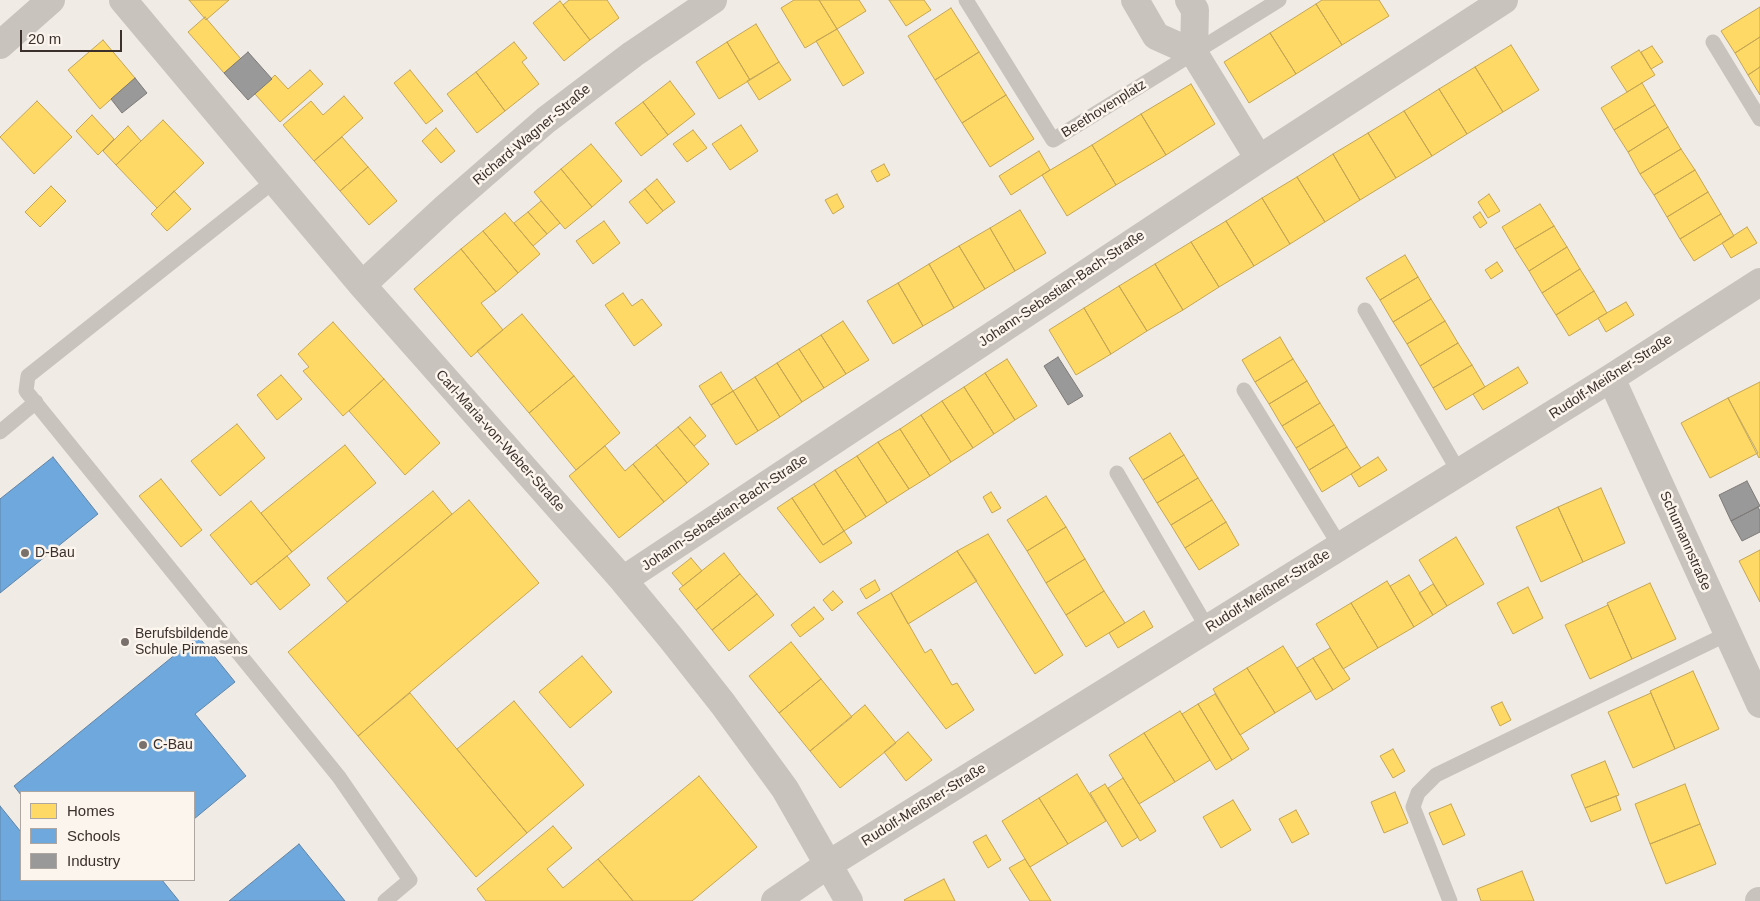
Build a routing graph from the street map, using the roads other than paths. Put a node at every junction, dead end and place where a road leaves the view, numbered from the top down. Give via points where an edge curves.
1 (51, 0) edge
2 (123, 0) edge
3 (713, 0) edge
4 (966, 0) edge
5 (1135, 0) edge
6 (1189, 0) edge
7 (1279, 0) edge
8 (1504, 0) edge
9 (1713, 42) dead end
10 (0, 45) edge
11 (1194, 53) junction
12 (1760, 119) edge
13 (1259, 159) junction
14 (274, 181) junction
15 (1760, 282) edge
16 (362, 285) junction
17 (1365, 310) dead end
18 (1611, 378) junction
19 (1244, 390) dead end
20 (36, 402) junction
21 (0, 432) edge
22 (1459, 472) junction
23 (1117, 474) dead end
24 (1340, 546) junction
25 (623, 580) junction
26 (1208, 629) junction
27 (1727, 634) junction
28 (1760, 704) edge
29 (829, 864) junction
30 (386, 901) edge
31 (775, 901) edge
32 (850, 901) edge
33 (1450, 901) edge

1 - 10 street
2 - 14 street, Carl-Maria-von-Weber-Straße
3 - 16 street, Richard-Wagner-Straße via 632,54 546,120
4 - 11 lane, Beethovenplatz via 1053,140
5 - 11 street via 1156,36
6 - 11 street via 1195,10
7 - 11 lane, Beethovenplatz
8 - 13 street, Johann-Sebastian-Bach-Straße
9 - 12 lane
11 - 13 street
13 - 25 street, Johann-Sebastian-Bach-Straße
14 - 16 street, Carl-Maria-von-Weber-Straße
14 - 20 lane via 28,376 26,391
15 - 18 street, Rudolf-Meißner-Straße
16 - 25 street, Carl-Maria-von-Weber-Straße
17 - 22 lane
18 - 22 street, Rudolf-Meißner-Straße
18 - 27 street, Schumannstraße
19 - 24 lane
20 - 21 lane
20 - 30 lane via 339,777 410,880
22 - 24 street, Rudolf-Meißner-Straße
23 - 26 lane
24 - 26 street, Rudolf-Meißner-Straße
25 - 29 street, Carl-Maria-von-Weber-Straße via 774,773
26 - 29 street, Rudolf-Meißner-Straße
27 - 28 street, Schumannstraße
27 - 33 lane via 1436,775 1418,793 1413,807
29 - 31 street, Rudolf-Meißner-Straße
29 - 32 street, Carl-Maria-von-Weber-Straße

